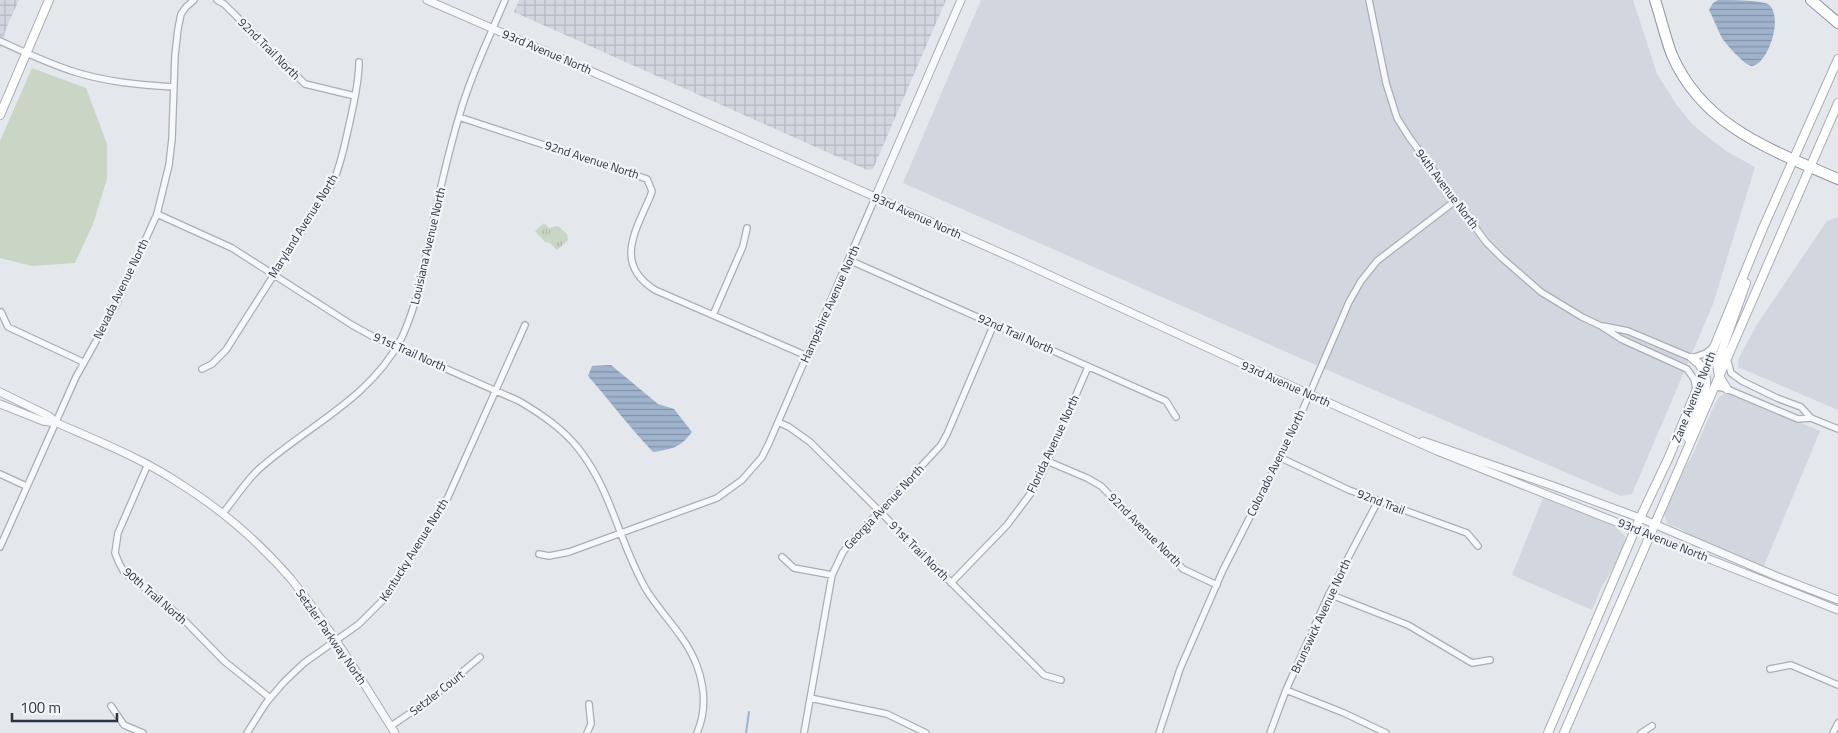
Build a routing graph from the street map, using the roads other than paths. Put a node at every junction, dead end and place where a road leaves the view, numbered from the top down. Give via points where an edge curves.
1 (49, 0) edge
2 (194, 0) edge
3 (217, 0) edge
4 (426, 0) edge
5 (505, 0) edge
6 (961, 0) edge
7 (1369, 0) edge
8 (1655, 0) edge
9 (1811, 0) edge
10 (1838, 24) edge
11 (493, 29) junction
12 (0, 41) edge
13 (27, 53) junction
14 (1838, 59) edge
15 (359, 62) dead end
16 (174, 86) junction
17 (355, 96) junction
18 (1838, 103) edge
19 (0, 114) edge
20 (459, 117) junction
21 (1792, 160) junction
22 (1809, 166) junction
23 (1838, 179) edge
24 (875, 198) junction
25 (1455, 201) junction
26 (157, 214) junction
27 (747, 228) dead end
28 (1762, 231) junction
29 (849, 260) junction
30 (273, 274) junction
31 (1, 312) dead end
32 (713, 315) junction
33 (994, 324) junction
34 (524, 325) dead end
35 (1601, 326) junction
36 (1716, 344) junction
37 (396, 347) junction
38 (807, 356) junction
39 (1727, 356) junction
40 (1692, 358) junction
41 (83, 362) junction
42 (1088, 367) junction
43 (202, 369) dead end
44 (1705, 370) junction
45 (1718, 376) junction
46 (1713, 389) junction
47 (1727, 389) junction
48 (496, 391) junction
49 (1697, 391) junction
50 (0, 392) edge
51 (1309, 395) junction
52 (0, 404) edge
53 (1176, 417) dead end
54 (1811, 418) junction
55 (778, 422) junction
56 (57, 423) junction
57 (1838, 429) edge
58 (1405, 436) junction
59 (1685, 454) junction
60 (1281, 458) junction
61 (1047, 460) junction
62 (148, 464) junction
63 (0, 474) edge
64 (26, 486) junction
65 (1378, 501) junction
66 (880, 511) junction
67 (223, 513) junction
68 (1640, 518) junction
69 (1654, 525) junction
70 (1636, 529) junction
71 (621, 532) junction
72 (1650, 535) junction
73 (1478, 546) dead end
74 (0, 547) edge
75 (539, 554) dead end
76 (782, 557) dead end
77 (832, 575) junction
78 (951, 583) junction
79 (1217, 585) junction
80 (1329, 594) junction
81 (1838, 600) edge
82 (1838, 610) edge
83 (335, 640) junction
84 (480, 657) dead end
85 (1490, 660) dead end
86 (1770, 670) dead end
87 (1060, 680) dead end
88 (1838, 685) edge
89 (1286, 690) junction
90 (270, 698) junction
91 (810, 698) junction
92 (589, 704) dead end
93 (111, 706) dead end
94 (1838, 723) edge
95 (1652, 726) dead end
96 (393, 730) edge
97 (143, 733) edge
98 (248, 733) edge
99 (587, 733) edge
100 (698, 733) edge
101 (804, 733) edge
102 (926, 733) edge
103 (1159, 733) edge
104 (1270, 733) edge
105 (1386, 733) edge
106 (1548, 733) edge
107 (1564, 733) edge
108 (1641, 733) edge
109 (1833, 733) edge

1 - 13 main road
2 - 16 street, Nevada Avenue North via 182,14 176,42
3 - 17 street, 92nd Trail North via 305,84
4 - 11 street, 93rd Avenue North
5 - 11 street, Louisiana Avenue North
6 - 24 street, Hampshire Avenue North
7 - 25 street, 94th Avenue North via 1386,83 1397,118
8 - 21 highway via 1672,55 1700,98 1739,133
9 - 10 highway
11 - 20 street, Louisiana Avenue North
11 - 24 street, 93rd Avenue North
12 - 13 street
13 - 16 street via 96,77
13 - 19 main road
14 - 21 main road, Zane Avenue North
15 - 17 street, Maryland Avenue North
16 - 26 street, Nevada Avenue North via 169,165
17 - 30 street, Maryland Avenue North via 338,169 325,195
18 - 22 main road, Zane Avenue North
20 - 32 street, 92nd Avenue North via 647,179 652,191 631,245 633,267 638,276 655,290
20 - 37 street, Louisiana Avenue North via 419,289
21 - 22 highway
21 - 28 main road, Zane Avenue North
22 - 23 highway
22 - 39 main road, Zane Avenue North
24 - 29 street, Hampshire Avenue North
24 - 51 street, 93rd Avenue North
25 - 35 street, 94th Avenue North via 1486,242 1529,282
25 - 51 street, Colorado Avenue North via 1376,261 1361,280
26 - 30 street, 91st Trail North via 232,248
26 - 41 street, Nevada Avenue North via 115,306
27 - 32 street via 743,246
28 - 36 main road, Zane Avenue North
28 - 45 main road via 1720,354
29 - 33 street, 92nd Trail North
29 - 38 street, Hampshire Avenue North
30 - 37 street, 91st Trail North via 352,325
30 - 43 street, Maryland Avenue North via 226,350
31 - 41 street via 8,327
32 - 38 street, 92nd Avenue North
33 - 42 street, 92nd Trail North
33 - 66 street, Georgia Avenue North via 944,440
34 - 48 street, Kentucky Avenue North
35 - 40 street, 94th Avenue North via 1628,330
35 - 49 street, 94th Avenue North via 1621,339 1687,369
36 - 40 street via 1706,353
36 - 44 main road, Zane Avenue North
37 - 48 street, 91st Trail North
37 - 67 street, Louisiana Avenue North via 362,390 259,469
38 - 55 street, Hampshire Avenue North
39 - 45 main road, Zane Avenue North
39 - 54 street via 1734,376 1801,407
40 - 44 main road
41 - 56 street, Nevada Avenue North
42 - 53 street, 92nd Trail North via 1166,401
42 - 61 street, Florida Avenue North
44 - 49 main road, Zane Avenue North
44 - 59 main road via 1707,384 1691,426
45 - 46 main road, Zane Avenue North
45 - 47 main road
46 - 47 street
46 - 59 main road, Zane Avenue North
47 - 54 street via 1798,419
48 - 71 street, 91st Trail North via 540,414 577,447 604,489
48 - 83 street, Kentucky Avenue North via 448,497 396,583 373,612
49 - 68 main road, Zane Avenue North
50 - 56 street, Setzler Parkway North
51 - 58 street, 93rd Avenue North
51 - 60 street, Colorado Avenue North
52 - 56 street, Setzler Parkway North via 43,421
54 - 57 street
55 - 66 street, 91st Trail North via 810,442
55 - 71 street, Hampshire Avenue North via 762,457 730,490
56 - 62 street, Setzler Parkway North
56 - 64 street, Nevada Avenue North
58 - 68 street, 93rd Avenue North
58 - 70 street, 93rd Avenue North
59 - 69 main road, Zane Avenue North
60 - 65 street, 92nd Trail
60 - 79 street, Colorado Avenue North
61 - 78 street, Florida Avenue North via 1020,510
61 - 79 street, 92nd Avenue North via 1101,486 1183,569
62 - 67 street, Setzler Parkway North
62 - 90 street, 90th Trail North via 118,533 115,553 119,563 124,572 160,599 224,661
63 - 64 street
64 - 74 street, Nevada Avenue North
65 - 73 street, 92nd Trail via 1467,533
65 - 80 street, Brunswick Avenue North
66 - 77 street, Georgia Avenue North via 843,552
66 - 78 street, 91st Trail North
67 - 83 street, Setzler Parkway North via 290,579
68 - 69 street, 93rd Avenue North
68 - 70 main road, Zane Avenue North
69 - 72 main road, Zane Avenue North
69 - 81 street, 93rd Avenue North
70 - 72 street, 93rd Avenue North
70 - 106 main road, Zane Avenue North
71 - 75 street, Hampshire Avenue North via 569,552 549,556
71 - 100 street via 647,591 698,667 704,698
72 - 82 street, 93rd Avenue North
72 - 107 main road, Zane Avenue North
76 - 77 street via 794,568
77 - 91 street, Georgia Avenue North
78 - 87 street, 91st Trail North via 1044,674
79 - 103 street, Colorado Avenue North via 1180,670
80 - 85 street via 1408,625 1472,663
80 - 89 street, Brunswick Avenue North
83 - 90 street, Kentucky Avenue North via 304,663
83 - 96 street, Setzler Parkway North
84 - 96 street, Setzler Court
86 - 88 street via 1791,665
89 - 104 street, Brunswick Avenue North
89 - 105 street
90 - 98 street, Kentucky Avenue North
91 - 101 street, Georgia Avenue North
91 - 102 street via 887,714
92 - 99 street
93 - 97 street via 124,725
94 - 109 street
95 - 108 street

